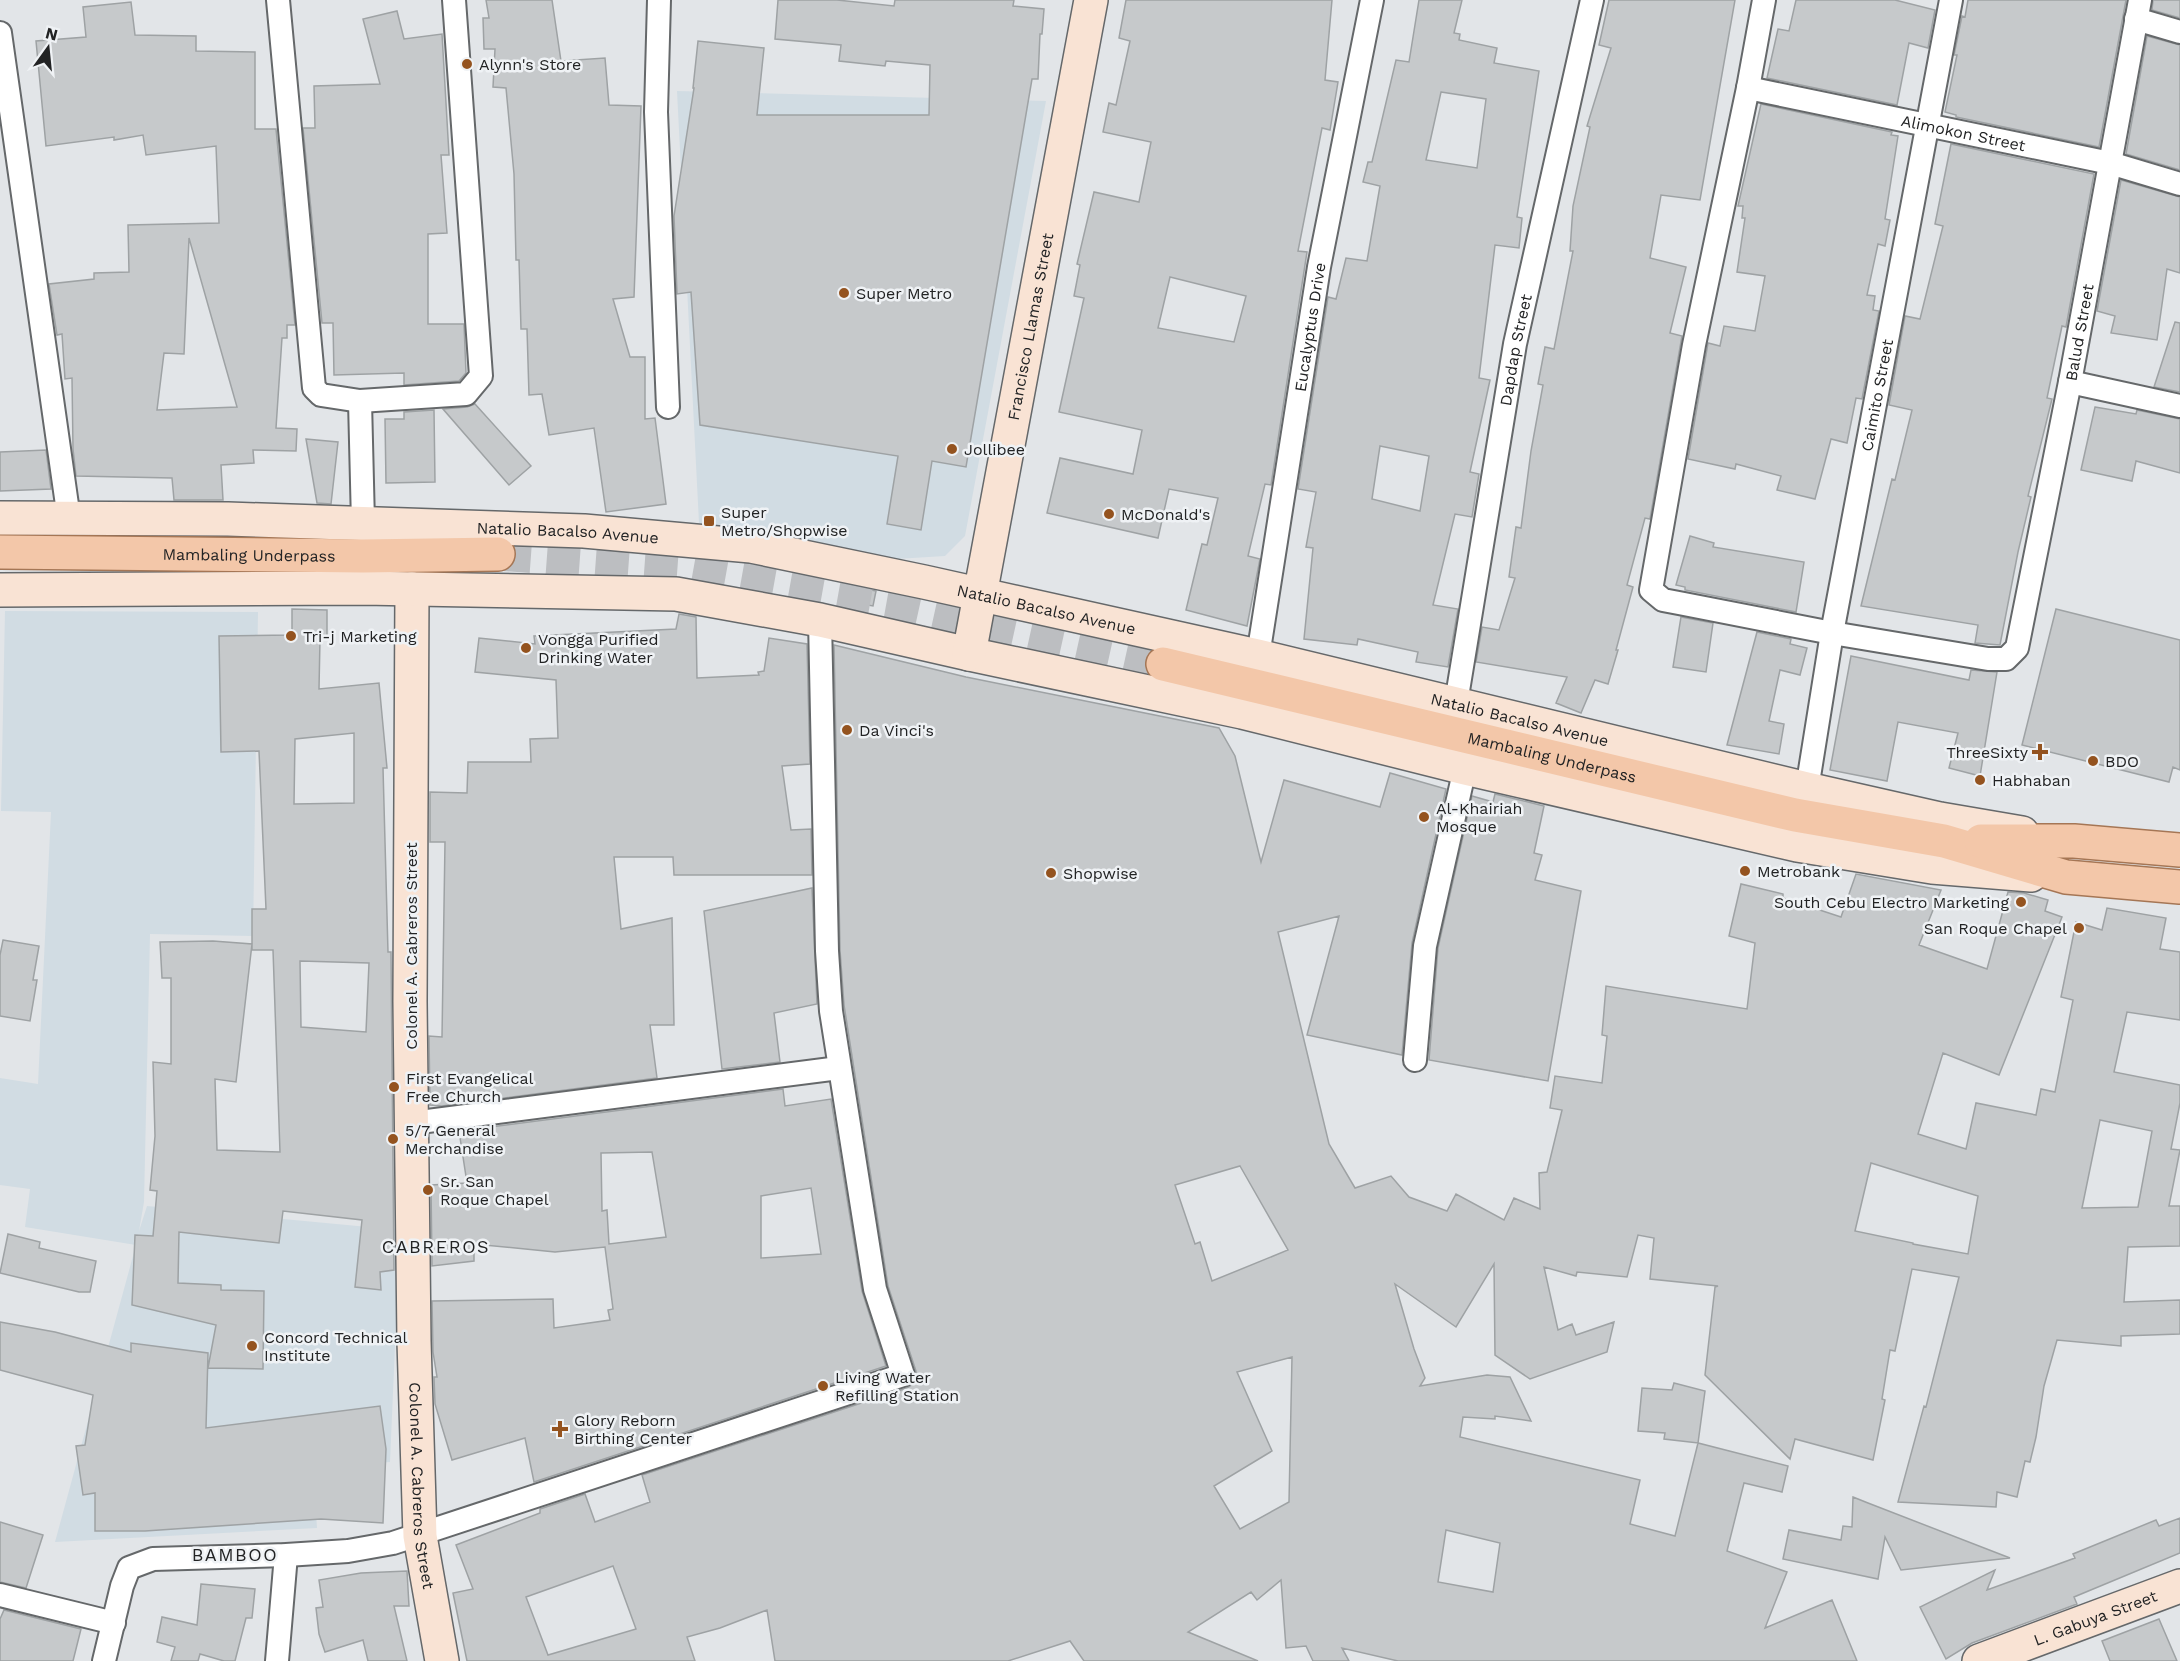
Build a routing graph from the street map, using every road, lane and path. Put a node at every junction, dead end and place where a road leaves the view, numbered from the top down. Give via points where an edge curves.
1 (278, 0) edge
2 (454, 0) edge
3 (660, 0) edge
4 (1091, 0) edge
5 (1372, 0) edge
6 (1592, 0) edge
7 (1764, 0) edge
8 (1951, 0) edge
9 (2138, 10) edge
10 (2180, 32) edge
11 (0, 33) edge
12 (1748, 88) junction
13 (1927, 126) junction
14 (2109, 163) junction
15 (2180, 184) edge
16 (2070, 382) junction
17 (360, 401) junction
18 (2180, 406) edge
19 (668, 407) dead end
20 (0, 518) edge
21 (69, 519) junction
22 (363, 523) junction
23 (0, 552) edge
24 (498, 554) tunnel mouth
25 (412, 589) junction
26 (0, 590) edge
27 (982, 595) junction
28 (820, 620) junction
29 (1832, 633) junction
30 (969, 654) junction
31 (1258, 656) junction
32 (1163, 664) tunnel mouth
33 (1456, 703) junction
34 (1465, 768) junction
35 (1807, 789) junction
36 (1944, 841) junction
37 (2074, 842) junction
38 (2180, 850) edge
39 (2066, 878) junction
40 (2180, 887) edge
41 (1415, 1060) dead end
42 (839, 1068) junction
43 (412, 1123) junction
44 (420, 1536) junction
45 (286, 1555) junction
46 (2180, 1586) edge
47 (0, 1595) edge
48 (114, 1623) junction
49 (104, 1661) edge
50 (277, 1661) edge
51 (442, 1661) edge
52 (1979, 1661) edge

1 - 17 street via 314,388 321,395
2 - 17 street via 481,376 466,394
3 - 19 street via 656,112
4 - 27 main road, Francisco Llamas Street
5 - 31 street, Eucalyptus Drive via 1319,267
6 - 33 street, Dapdap Street via 1515,344
7 - 12 street
8 - 13 street, Caimito Street
9 - 10 street
9 - 14 street, Balud Street
11 - 21 street
12 - 13 street, Alimokon Street
12 - 29 street via 1694,345 1651,590 1663,600
13 - 14 street, Alimokon Street
13 - 29 street, Caimito Street
14 - 15 street, Alimokon Street
14 - 16 street, Balud Street
16 - 18 street
16 - 29 street, Balud Street via 2017,648 2006,659 1988,659
17 - 22 street
20 - 21 main road, Natalio Bacalso Avenue
21 - 22 main road, Natalio Bacalso Avenue
22 - 27 main road, Natalio Bacalso Avenue via 584,531 751,546
23 - 24 main road, Mambaling Underpass
25 - 26 main road
25 - 28 main road via 676,594
25 - 43 main road, Colonel A. Cabreros Street
27 - 30 main road, Francisco Llamas Street
27 - 31 main road, Natalio Bacalso Avenue
28 - 30 main road
28 - 42 street via 827,951
29 - 35 street, Caimito Street
30 - 34 main road via 1242,712
31 - 33 main road, Natalio Bacalso Avenue
32 - 36 main road, Mambaling Underpass via 1795,815
33 - 35 main road, Natalio Bacalso Avenue
34 - 39 main road via 1797,845 1932,867
34 - 41 street via 1425,946
35 - 37 main road, Natalio Bacalso Avenue via 1940,819
36 - 37 main road, Natalio Bacalso Avenue
36 - 39 main road
37 - 38 main road, Natalio Bacalso Avenue
39 - 40 main road
42 - 43 street
42 - 44 street via 875,1289 903,1375
43 - 44 main road, Colonel A. Cabreros Street
44 - 45 street via 348,1551
44 - 51 main road, Colonel A. Cabreros Street
45 - 48 street via 153,1559 129,1568
45 - 50 street
46 - 52 main road, L. Gabuya Street
47 - 48 street
48 - 49 street

